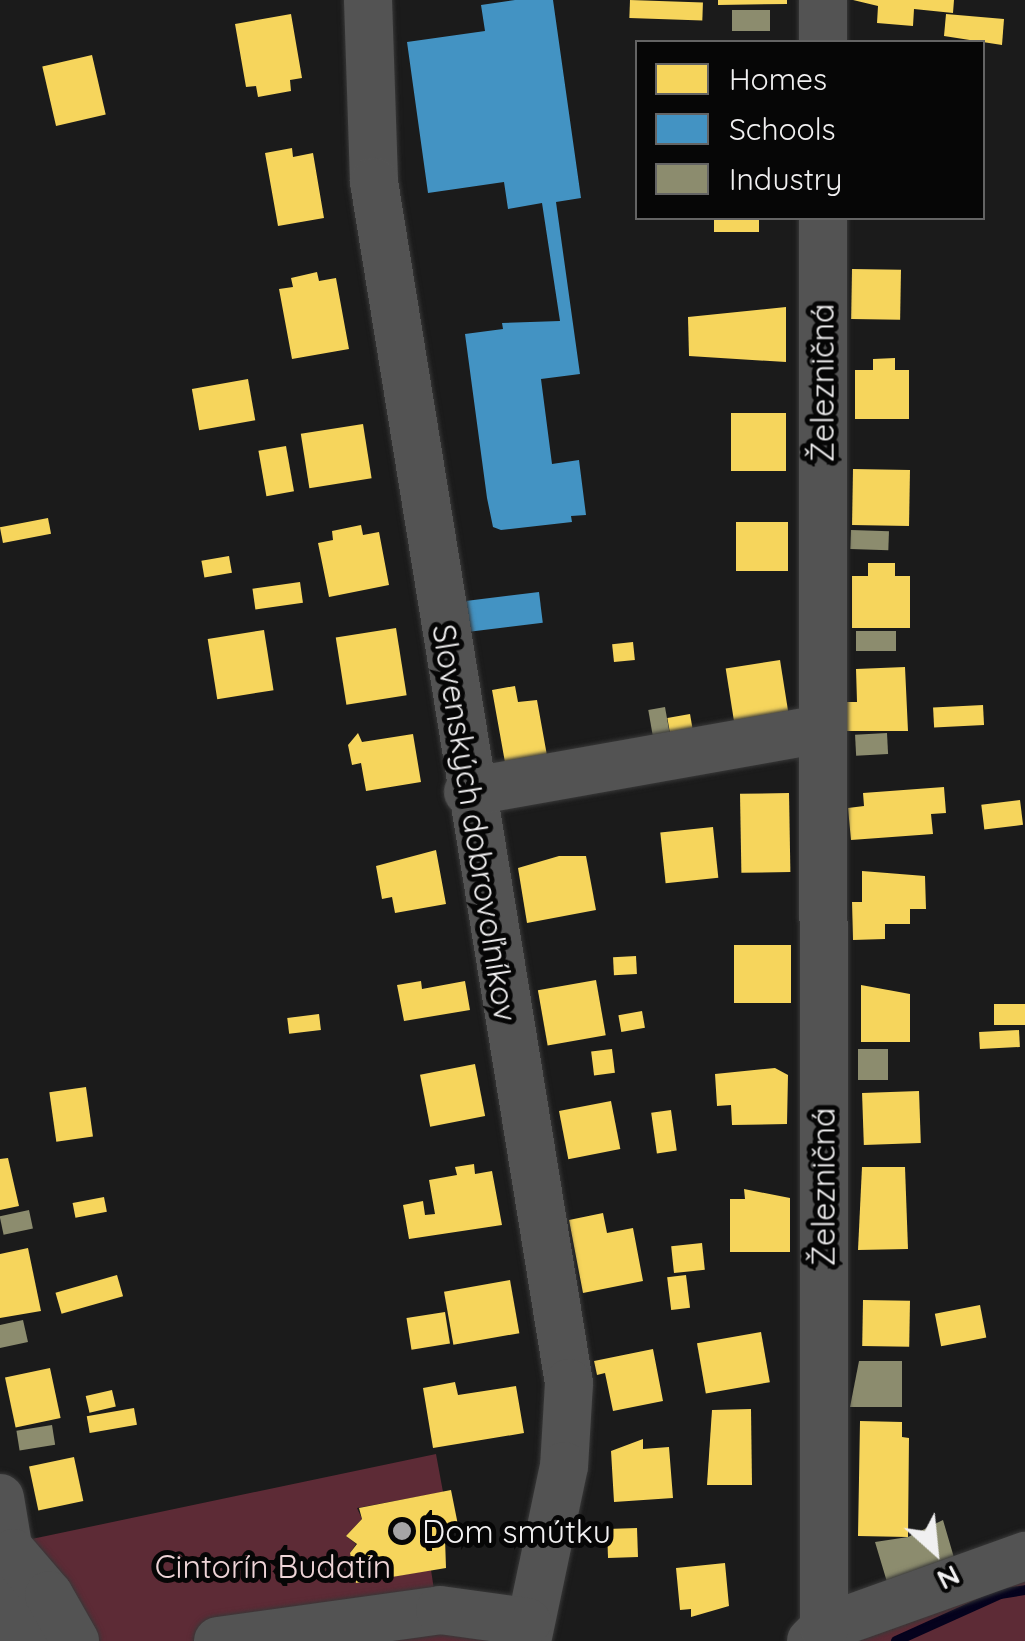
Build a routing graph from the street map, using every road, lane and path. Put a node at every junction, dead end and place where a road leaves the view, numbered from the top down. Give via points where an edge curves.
1 (368, 0) edge
2 (823, 0) edge
3 (823, 40) edge
4 (823, 220) edge
5 (822, 729) junction
6 (468, 792) junction
7 (0, 1498) edge
8 (13, 1553) junction
9 (1025, 1556) edge
10 (527, 1631) edge
11 (818, 1634) edge
12 (24, 1641) edge
13 (75, 1641) edge
14 (218, 1641) edge

1 - 6 street, Slovenských dobrovoľníkov via 374,182
2 - 3 street
4 - 5 street, Železničná
5 - 6 street
5 - 11 street, Železničná
6 - 10 street, Slovenských dobrovoľníkov via 570,1383 564,1466
7 - 8 street
8 - 12 street
8 - 13 street via 49,1595
9 - 11 street
10 - 14 street via 440,1610

